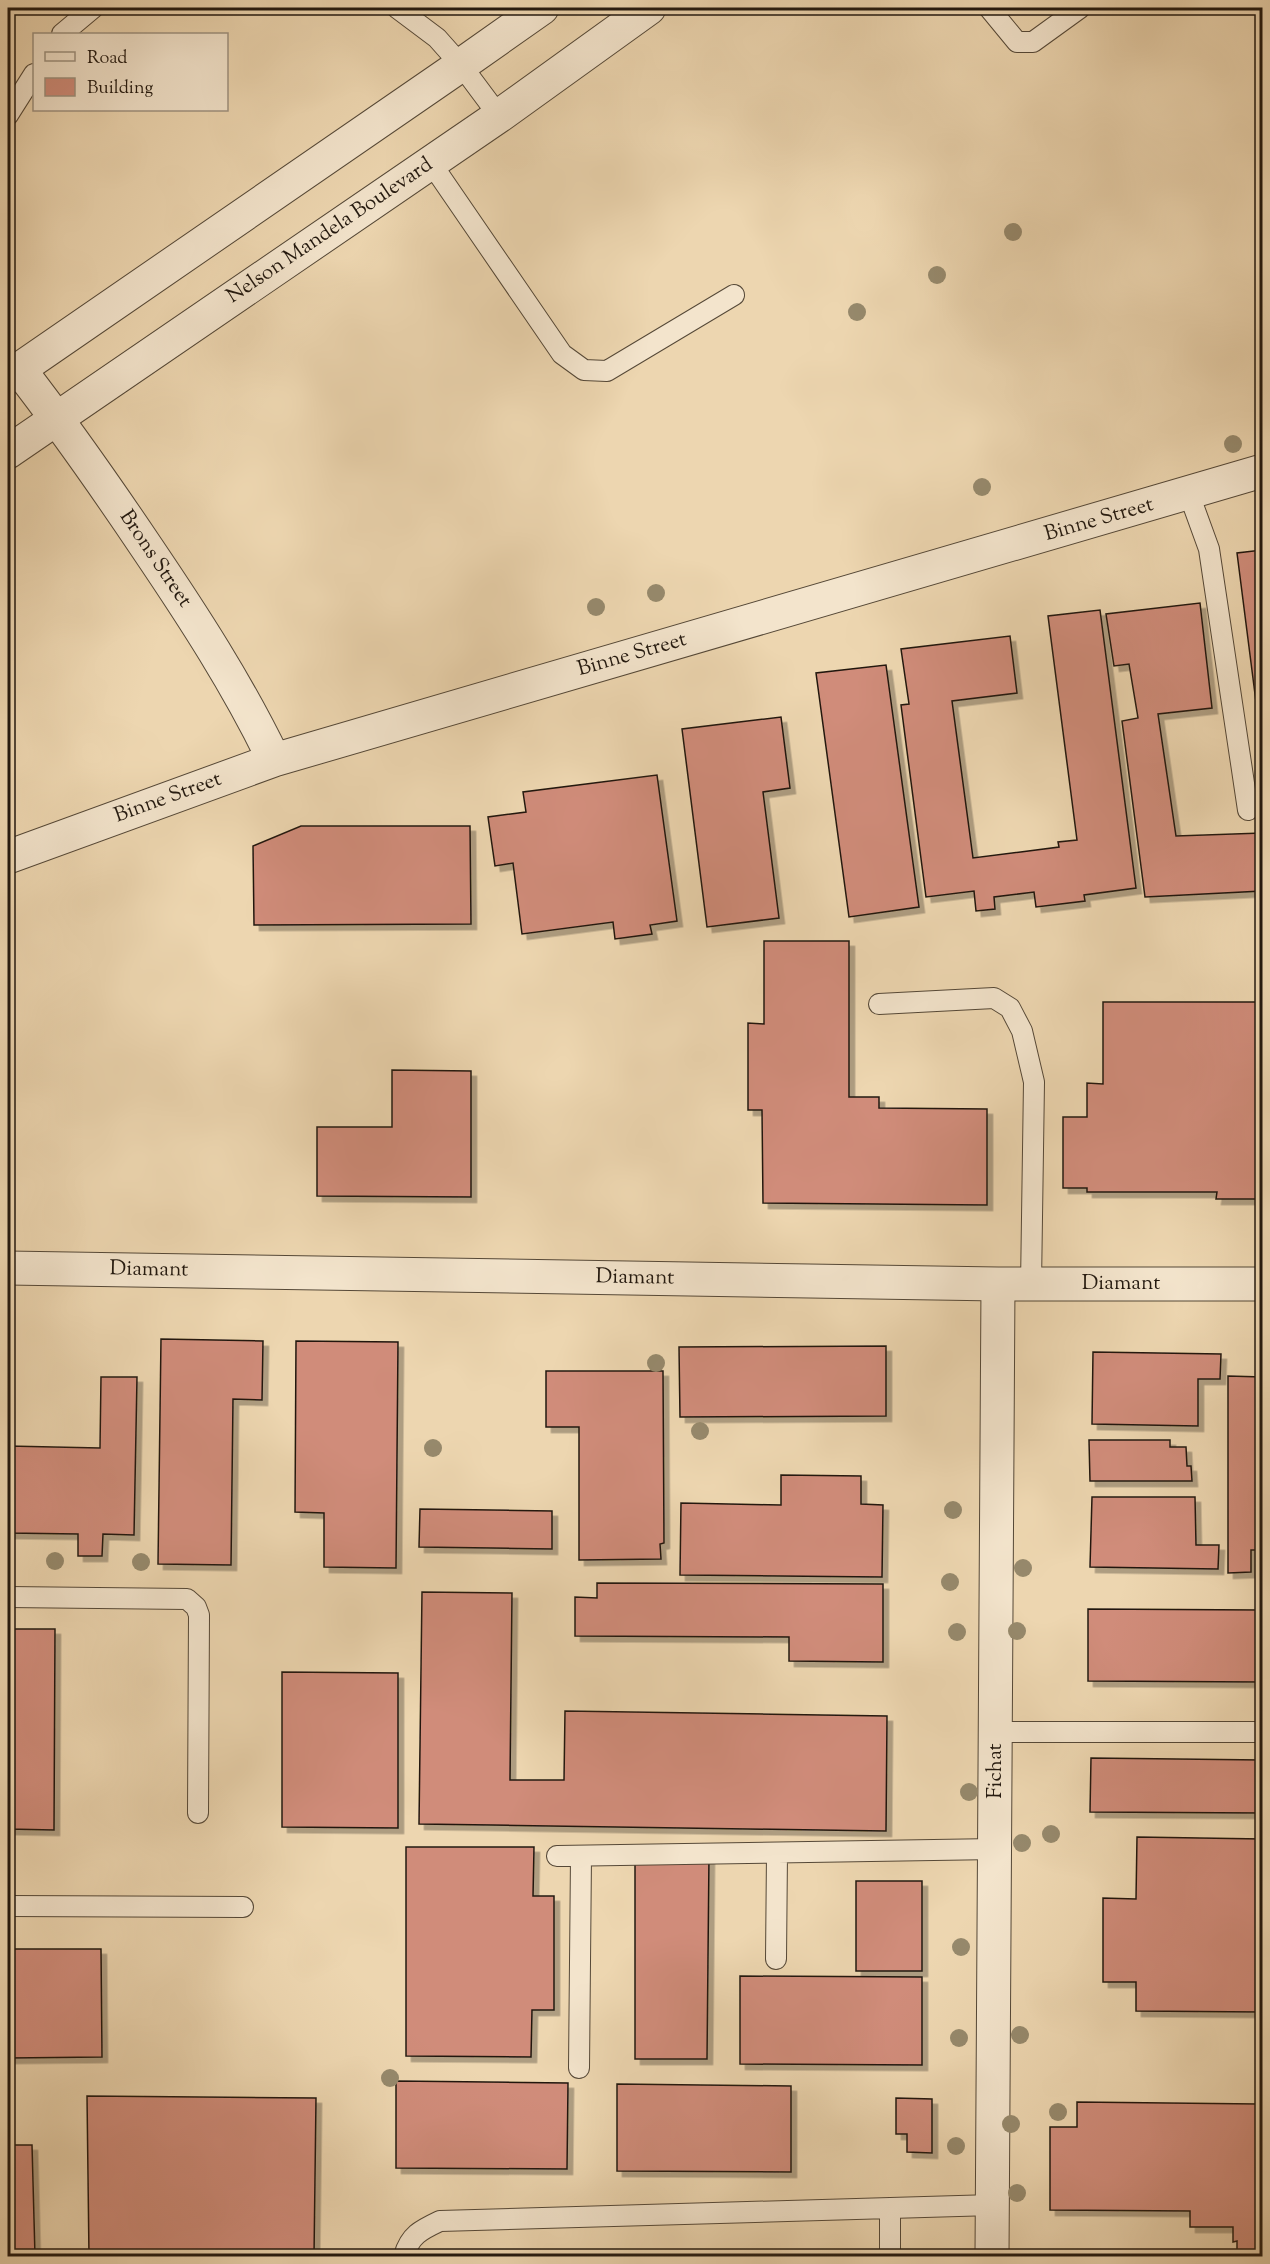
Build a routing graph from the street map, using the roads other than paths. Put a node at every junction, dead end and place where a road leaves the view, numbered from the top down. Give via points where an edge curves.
1 (93, 8) edge
2 (398, 8) edge
3 (542, 8) edge
4 (649, 8) edge
5 (989, 8) edge
6 (1080, 8) edge
7 (63, 33) edge
8 (461, 65) junction
9 (33, 76) edge
10 (8, 115) edge
11 (499, 116) junction
12 (431, 163) junction
13 (734, 295) dead end
14 (13, 373) edge
15 (57, 418) junction
16 (8, 452) edge
17 (1263, 471) edge
18 (1189, 494) junction
19 (274, 760) junction
20 (1248, 810) dead end
21 (8, 857) edge
22 (879, 1004) dead end
23 (8, 1268) edge
24 (998, 1284) junction
25 (1263, 1284) edge
26 (1031, 1285) junction
27 (8, 1597) edge
28 (996, 1732) junction
29 (1263, 1732) edge
30 (198, 1813) dead end
31 (996, 1849) junction
32 (777, 1853) junction
33 (557, 1856) dead end
34 (581, 1856) junction
35 (8, 1906) edge
36 (243, 1906) dead end
37 (776, 1959) dead end
38 (579, 2068) dead end
39 (993, 2205) junction
40 (890, 2208) junction
41 (404, 2256) edge
42 (890, 2256) edge
43 (992, 2256) edge

1 - 7 lane
2 - 8 lane via 436,38
3 - 8 street
4 - 11 street, Nelson Mandela Boulevard
5 - 6 lane via 1017,42 1033,42
8 - 11 lane
8 - 14 street
9 - 10 lane
11 - 12 street, Nelson Mandela Boulevard
12 - 13 lane via 562,354 584,370 607,371
12 - 15 street, Nelson Mandela Boulevard
14 - 15 street, Brons Street
15 - 16 street, Nelson Mandela Boulevard
15 - 19 street, Brons Street via 201,627
17 - 18 street, Binne Street
18 - 19 street, Binne Street
18 - 20 lane via 1209,549
19 - 21 street, Binne Street
22 - 26 lane via 994,999 1010,1008 1022,1031 1034,1082
23 - 24 street, Diamant
24 - 26 street, Diamant
24 - 28 street, Fichat
25 - 26 street, Diamant
27 - 30 lane via 187,1599 195,1607 199,1615
28 - 29 lane
28 - 31 street, Fichat
31 - 32 lane
31 - 39 street, Fichat
32 - 34 lane
32 - 37 lane
33 - 34 lane
34 - 38 lane
35 - 36 lane
39 - 40 lane
39 - 43 street, Fichat
40 - 41 lane via 440,2222 421,2230
40 - 42 lane

